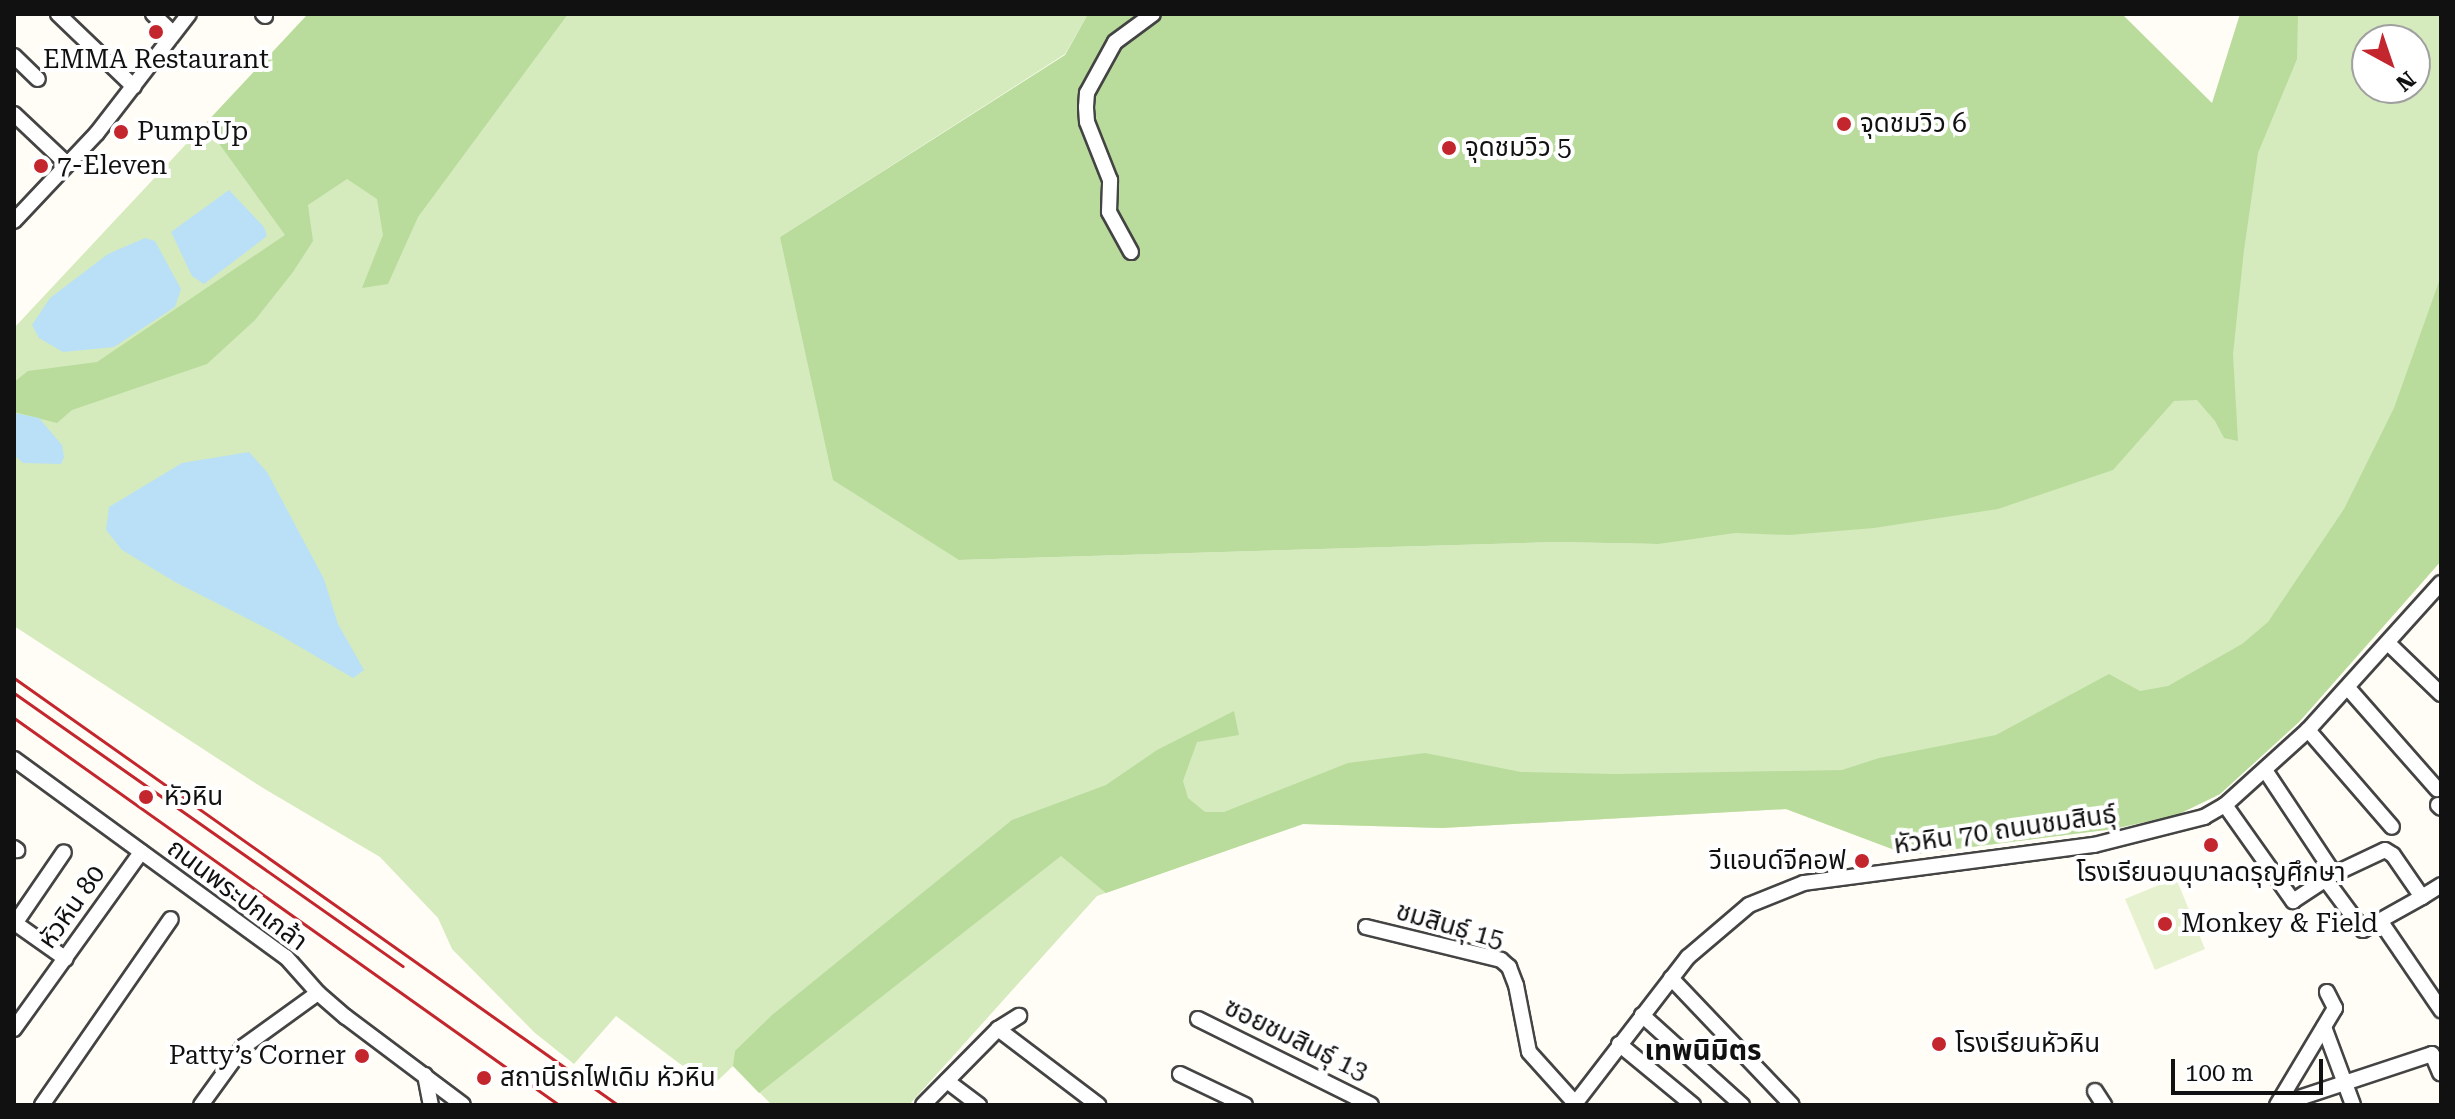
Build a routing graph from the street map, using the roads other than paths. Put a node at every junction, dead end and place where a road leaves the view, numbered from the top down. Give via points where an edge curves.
1 (58, 14) edge
2 (153, 14) edge
3 (189, 14) edge
4 (1153, 14) edge
5 (173, 33) junction
6 (14, 56) edge
7 (38, 79) dead end
8 (134, 87) junction
9 (14, 114) edge
10 (67, 164) junction
11 (14, 221) edge
12 (1131, 252) dead end
13 (2438, 594) edge
14 (2389, 644) junction
15 (2348, 688) junction
16 (2441, 694) edge
17 (2308, 730) junction
18 (14, 759) edge
19 (2265, 770) junction
20 (2439, 801) edge
21 (2225, 805) junction
22 (2392, 827) dead end
23 (64, 852) dead end
24 (141, 852) junction
25 (2330, 877) junction
26 (2441, 885) edge
27 (2422, 897) junction
28 (171, 919) dead end
29 (2381, 922) junction
30 (14, 924) edge
31 (1366, 927) dead end
32 (66, 959) junction
33 (1671, 978) junction
34 (2327, 992) dead end
35 (318, 993) junction
36 (2441, 1010) edge
37 (1642, 1015) junction
38 (1019, 1016) dead end
39 (1198, 1019) dead end
40 (2324, 1027) junction
41 (14, 1029) edge
42 (998, 1029) junction
43 (1619, 1044) junction
44 (2440, 1073) edge
45 (1180, 1074) dead end
46 (425, 1075) junction
47 (947, 1081) junction
48 (2344, 1081) junction
49 (2095, 1091) dead end
50 (461, 1103) edge
51 (1574, 1104) edge
52 (42, 1105) edge
53 (201, 1105) edge
54 (434, 1105) edge
55 (923, 1105) edge
56 (979, 1105) edge
57 (1098, 1105) edge
58 (1245, 1105) edge
59 (1371, 1105) edge
60 (1693, 1105) edge
61 (1742, 1105) edge
62 (1792, 1105) edge
63 (2104, 1105) edge
64 (2278, 1105) edge
65 (2353, 1105) edge

1 - 8 street
2 - 5 street
3 - 5 street
4 - 12 street via 1115,42 1087,93 1087,122 1110,180 1109,212
5 - 8 street
6 - 7 street
8 - 10 street
9 - 10 street
10 - 11 street
13 - 14 street, หัวหิน 70 ถนนชมสินธุ์
14 - 15 street, หัวหิน 70 ถนนชมสินธุ์
14 - 16 street
15 - 17 street, หัวหิน 70 ถนนชมสินธุ์
15 - 20 street
17 - 19 street, หัวหิน 70 ถนนชมสินธุ์
17 - 22 street
18 - 24 street, ถนนพระปกเกล้า
19 - 21 street, หัวหิน 70 ถนนชมสินธุ์
19 - 25 street
21 - 25 street via 2293,901
21 - 33 street, หัวหิน 70 ถนนชมสินธุ์ via 2173,828 2094,845 1804,883 1749,905 1703,942
23 - 30 street
24 - 32 street, หัวหิน 80
24 - 35 street, ถนนพระปกเกล้า via 286,957
25 - 27 street via 2378,851 2388,851
25 - 29 street via 2359,927
26 - 27 street
27 - 29 street
28 - 52 street
29 - 36 street
30 - 32 street
31 - 51 street, ชมสินธุ์ 15 via 1501,960 1516,985 1529,1052
32 - 41 street, หัวหิน 80
33 - 37 street, หัวหิน 70 ถนนชมสินธุ์
33 - 62 street
34 - 40 street via 2335,1008
35 - 46 street, ถนนพระปกเกล้า
35 - 53 street via 243,1047
37 - 43 street, หัวหิน 70 ถนนชมสินธุ์
37 - 61 street
38 - 42 street
39 - 59 street, ซอยชมสินธุ์ 13
40 - 48 street
40 - 64 street
42 - 47 street
42 - 57 street
43 - 51 street, หัวหิน 70 ถนนชมสินธุ์
43 - 60 street
44 - 48 street via 2432,1054
45 - 58 street
46 - 50 street, ถนนพระปกเกล้า
46 - 54 street
47 - 55 street
47 - 56 street
48 - 64 street
48 - 65 street
49 - 63 street
50 - 54 street

